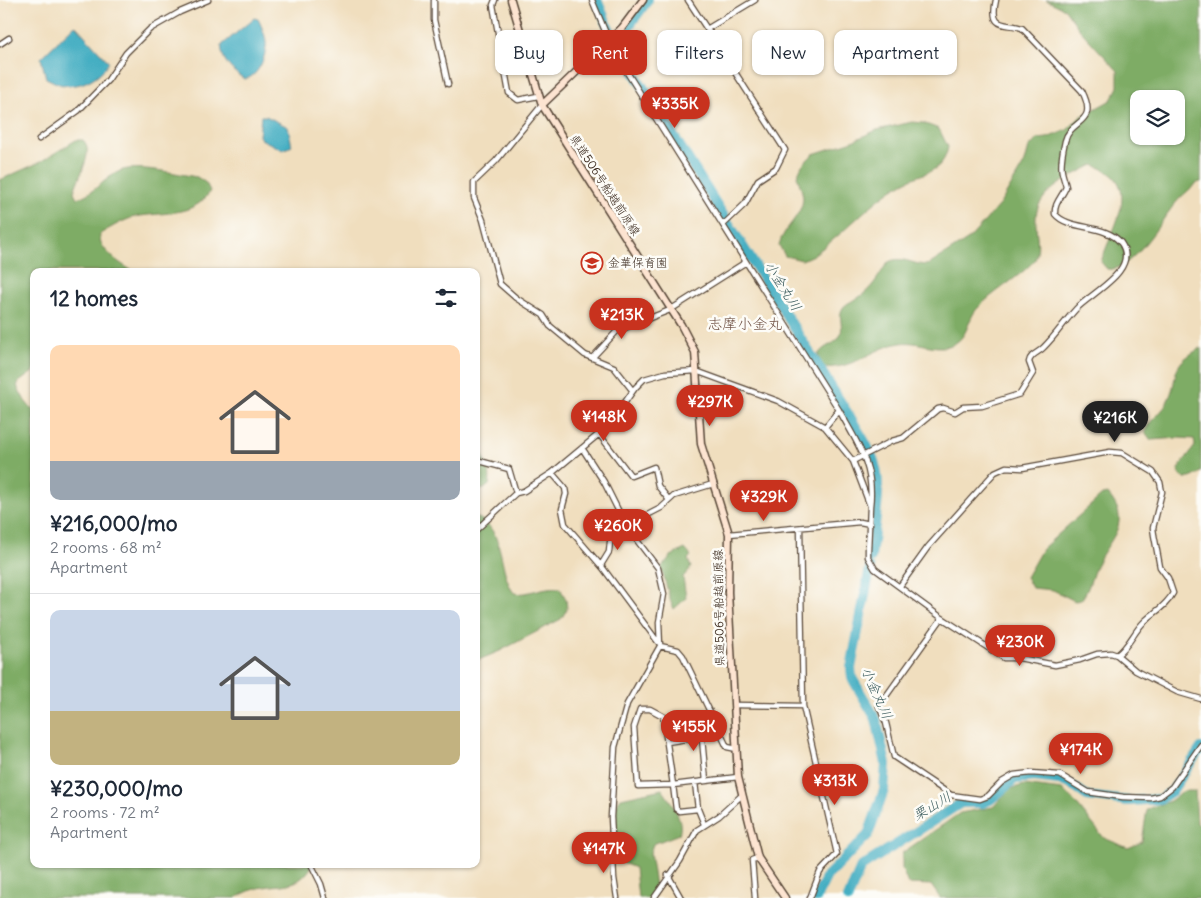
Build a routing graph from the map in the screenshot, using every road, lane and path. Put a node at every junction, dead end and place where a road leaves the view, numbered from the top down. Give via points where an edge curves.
1 (208, 0) edge
2 (434, 0) edge
3 (495, 0) edge
4 (511, 0) edge
5 (592, 0) edge
6 (643, 0) edge
7 (688, 0) edge
8 (754, 0) edge
9 (996, 0) edge
10 (707, 28) junction
11 (605, 30) edge
12 (619, 30) edge
13 (9, 38) dead end
14 (0, 44) edge
15 (574, 75) edge
16 (629, 75) edge
17 (448, 84) dead end
18 (538, 96) junction
19 (542, 105) junction
20 (39, 139) dead end
21 (724, 224) junction
22 (746, 262) junction
23 (670, 310) junction
24 (593, 357) junction
25 (696, 371) junction
26 (633, 391) junction
27 (838, 410) junction
28 (825, 427) junction
29 (599, 434) junction
30 (582, 448) junction
31 (863, 456) junction
32 (480, 461) edge
33 (853, 461) junction
34 (552, 473) junction
35 (714, 484) junction
36 (516, 493) junction
37 (669, 500) junction
38 (870, 506) junction
39 (870, 524) junction
40 (480, 526) edge
41 (626, 526) junction
42 (800, 528) junction
43 (729, 534) junction
44 (600, 565) junction
45 (900, 586) junction
46 (942, 618) junction
47 (660, 646) junction
48 (1117, 656) junction
49 (1201, 699) edge
50 (734, 705) junction
51 (804, 706) junction
52 (667, 742) junction
53 (1201, 745) edge
54 (737, 749) junction
55 (738, 777) junction
56 (706, 781) junction
57 (696, 782) junction
58 (673, 785) junction
59 (741, 796) junction
60 (698, 809) junction
61 (704, 824) junction
62 (758, 858) junction
63 (313, 868) edge
64 (668, 875) junction
65 (325, 898) edge
66 (618, 898) edge
67 (654, 898) edge
68 (680, 898) edge
69 (755, 898) edge
70 (785, 898) edge
71 (810, 898) edge

1 - 20 street via 150,29 78,111
2 - 17 street via 436,28
3 - 18 street via 509,93 518,100
4 - 18 main road, 県道506号船越前原線
5 - 11 street
6 - 12 main road
7 - 10 street
8 - 10 street
9 - 31 street via 998,21 1005,26 1022,28 1087,100 1086,115 1065,138 1061,164 1066,187 1059,197 1055,214 1065,221 1096,228 1112,236 1125,251 1125,262 1118,274 1084,301 1042,349 1031,356 1029,362 1034,373 1020,394 982,406 963,407 955,412 938,409 903,438
10 - 21 street via 785,150 776,168 758,180 752,195
13 - 14 street
15 - 19 main road
16 - 21 street
18 - 19 main road, 県道506号船越前原線
19 - 23 main road, 県道506号船越前原線
19 - 24 street via 496,161 474,182 474,198 500,284 543,316 550,326 585,355
21 - 22 street
22 - 23 street
22 - 27 street
23 - 24 street via 617,331
23 - 25 main road, 県道506号船越前原線 via 695,352
24 - 26 street via 614,367
25 - 26 street via 652,376 644,379
25 - 28 street via 778,401
25 - 35 main road, 県道506号船越前原線 via 701,444
26 - 29 street via 612,422
27 - 28 street
27 - 31 street
28 - 33 street
29 - 30 street
29 - 37 street via 631,476 654,467 658,486
30 - 34 street
30 - 41 street
31 - 33 street
31 - 38 street via 872,479
32 - 36 street via 509,469
33 - 38 street
34 - 36 street
34 - 44 street via 565,488 562,509 565,524
35 - 37 street
35 - 43 main road, 県道506号船越前原線
36 - 40 street
37 - 41 street via 661,508
38 - 39 street
39 - 42 street via 860,522
39 - 45 street via 868,557 875,569
41 - 44 street via 610,542 609,552
41 - 47 street via 658,568 664,594 659,622
42 - 43 street
42 - 51 street
43 - 50 main road, 県道506号船越前原線 via 728,592
44 - 47 street
45 - 46 street
45 - 48 street via 928,547 995,472 1006,467 1022,468 1062,459 1122,453 1153,472 1160,482 1162,492 1153,528 1160,567 1173,593
46 - 48 street via 1004,658 1026,658 1055,665 1102,653
46 - 53 street via 878,706 886,723 894,757 951,795 980,799 1014,775 1031,773 1060,775 1088,792 1151,798 1172,787
47 - 54 street via 678,650 683,656 728,747
47 - 66 street via 624,712 615,747 611,817
48 - 49 street via 1136,671 1177,692
50 - 51 street
50 - 54 main road, 県道506号船越前原線
51 - 71 street via 837,854 820,872
52 - 56 street via 699,737
52 - 58 street
52 - 58 street via 663,716 650,709 640,709 634,727 638,786
54 - 55 main road, 県道506号船越前原線
55 - 56 street
55 - 59 main road, 県道506号船越前原線
56 - 57 street
57 - 58 street
57 - 60 street
58 - 60 street via 676,809
59 - 61 street via 719,816
59 - 62 main road, 県道506号船越前原線
60 - 61 street
61 - 64 street
62 - 69 street via 752,860
62 - 70 main road, 県道506号船越前原線
63 - 65 street
64 - 67 street
64 - 68 street

